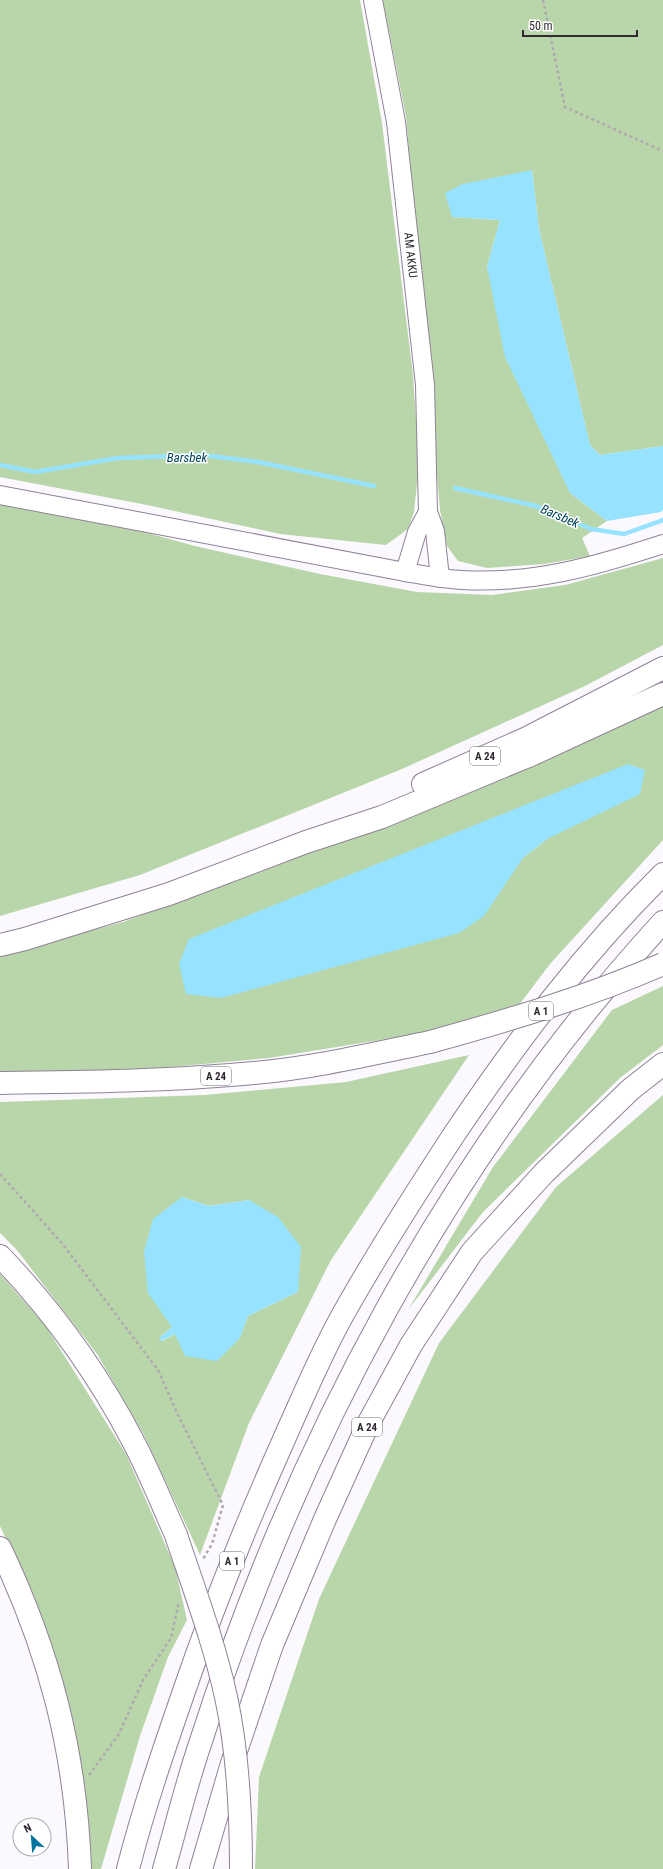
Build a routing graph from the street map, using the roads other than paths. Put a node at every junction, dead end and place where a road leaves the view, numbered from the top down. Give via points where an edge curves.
1 (373, 0) edge
2 (0, 495) edge
3 (428, 512) junction
4 (663, 544) edge
5 (404, 572) junction
6 (440, 578) junction
7 (663, 668) edge
8 (663, 694) edge
9 (306, 842) junction
10 (663, 874) edge
11 (663, 922) edge
12 (0, 945) edge
13 (663, 964) edge
14 (663, 1064) edge
15 (0, 1083) edge
16 (0, 1256) edge
17 (0, 1548) edge
18 (80, 1869) edge
19 (128, 1869) edge
20 (164, 1869) edge
21 (201, 1869) edge
22 (241, 1869) edge

1 - 3 main road, AM AKKU via 396,122 425,385
2 - 5 main road
3 - 5 main road via 417,532
3 - 6 main road, AM AKKU via 435,531
4 - 6 main road via 594,566 522,580
5 - 6 main road
7 - 9 highway, A 24 via 527,738 378,804
8 - 9 highway, A 24 via 533,754 382,817
9 - 12 highway, A 24 via 169,894
10 - 19 highway, A 1 via 595,948 530,1026 425,1179 345,1311 260,1492 209,1616 142,1815
11 - 20 highway, A 1 via 620,969 566,1035 515,1105 425,1242 371,1337 288,1508 239,1630 199,1745
13 - 15 highway, A 24, bridge via 575,998 502,1022 430,1042 342,1060 256,1073 128,1082
14 - 21 highway, A 24 via 631,1090 544,1173 477,1247 411,1345 368,1424 272,1645 232,1763
16 - 22 highway, bridge via 25,1282 87,1364 133,1441 176,1535 208,1630 226,1698 236,1768
17 - 18 highway via 37,1636 59,1706 73,1785 79,1832

